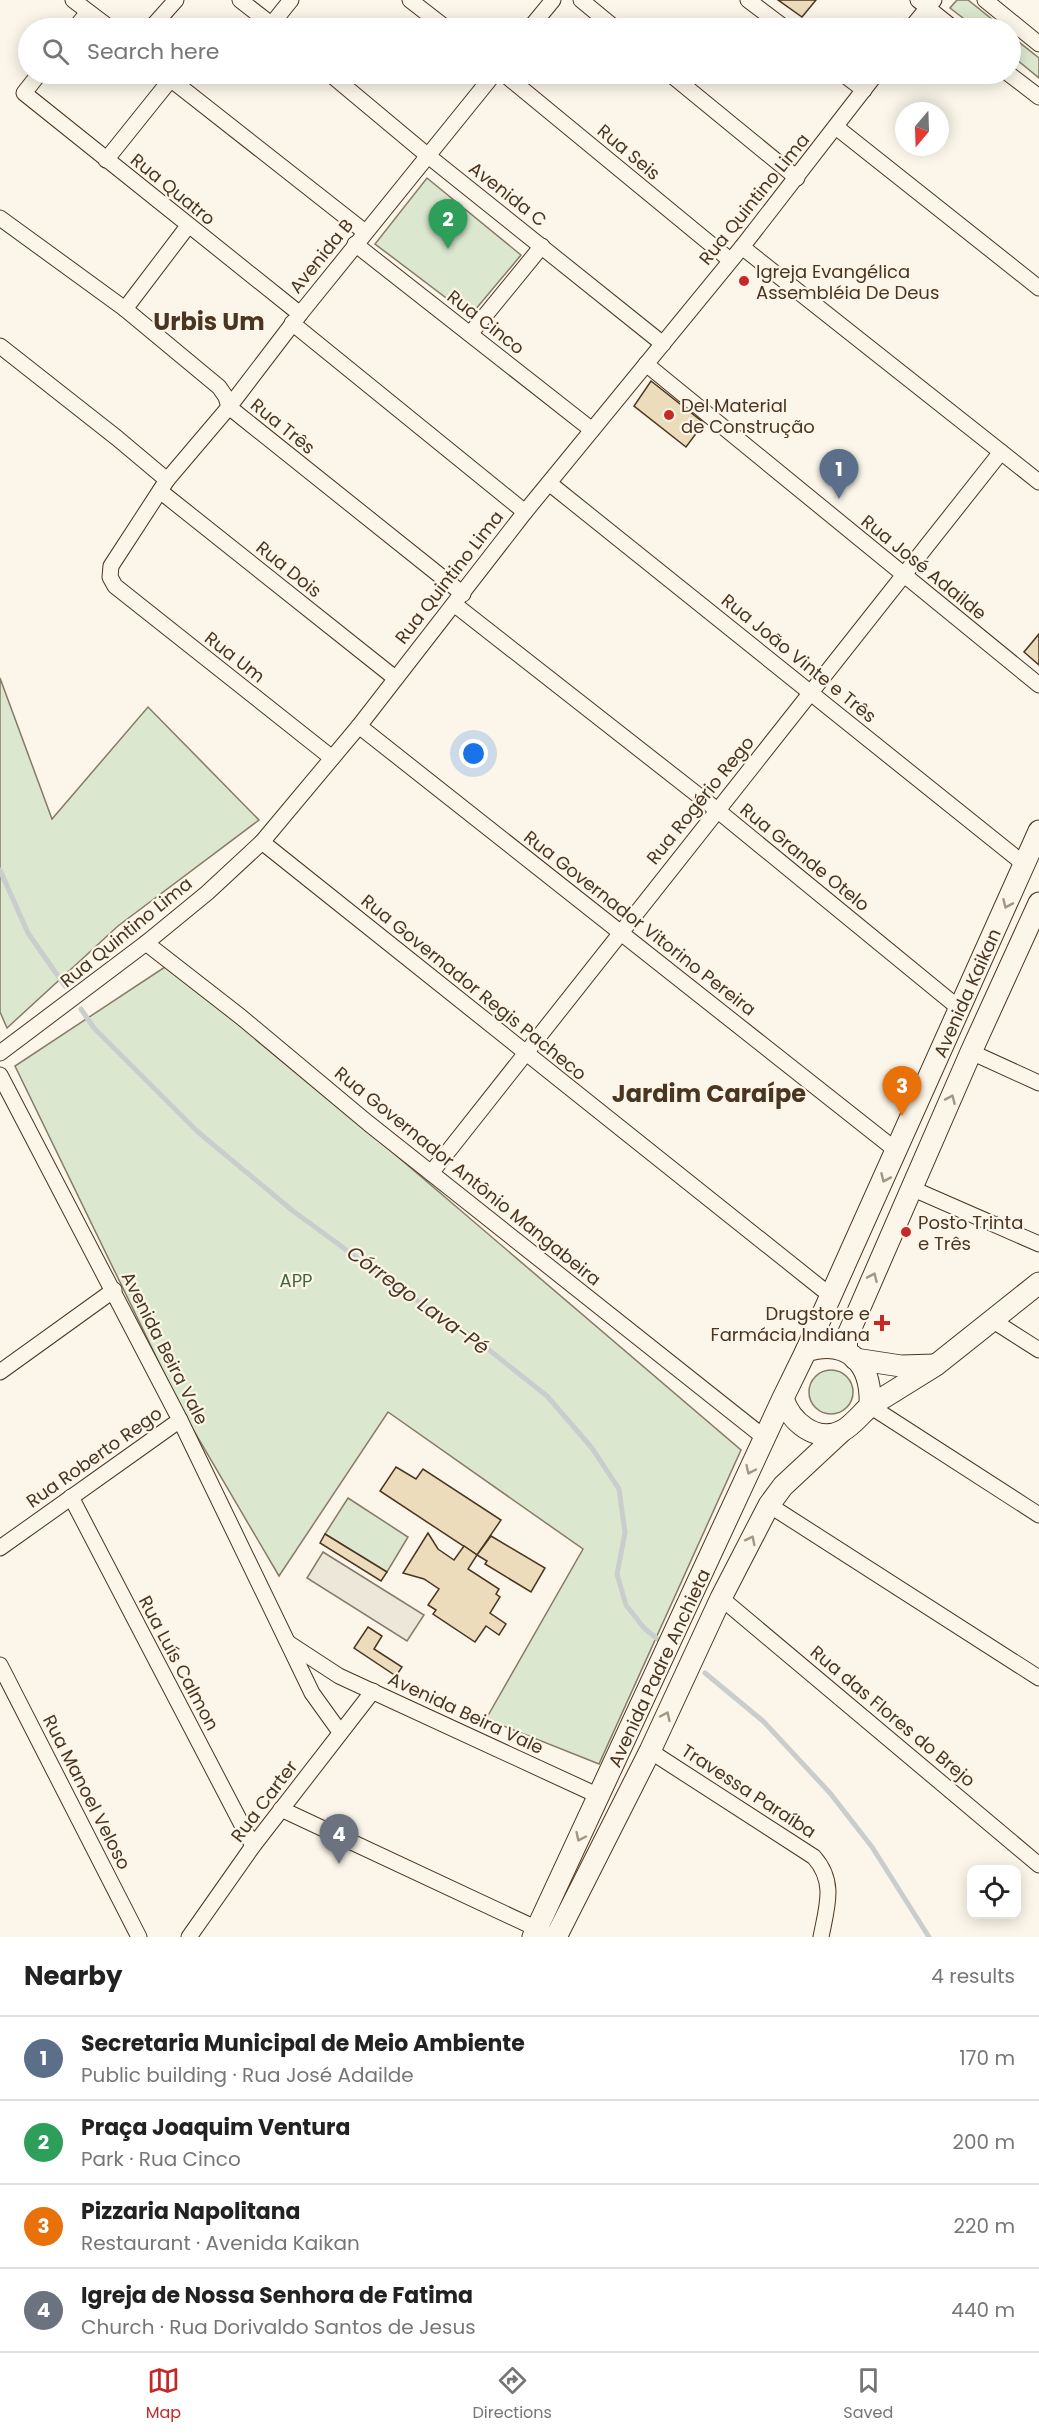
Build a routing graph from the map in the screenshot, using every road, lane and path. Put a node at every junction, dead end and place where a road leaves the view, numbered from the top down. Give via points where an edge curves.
1 (74, 0) edge
2 (176, 0) edge
3 (240, 0) edge
4 (291, 0) edge
5 (410, 0) edge
6 (553, 0) edge
7 (581, 0) edge
8 (748, 0) edge
9 (985, 0) edge
10 (926, 3) edge
11 (88, 12) junction
12 (83, 18) edge
13 (96, 18) edge
14 (160, 18) edge
15 (263, 18) edge
16 (280, 18) edge
17 (433, 18) edge
18 (538, 18) edge
19 (603, 18) edge
20 (772, 18) edge
21 (917, 18) edge
22 (942, 18) edge
23 (1007, 18) edge
24 (1021, 29) edge
25 (1039, 44) edge
26 (1021, 83) edge
27 (31, 84) edge
28 (161, 84) edge
29 (177, 84) edge
30 (342, 84) edge
31 (486, 84) edge
32 (516, 84) edge
33 (682, 84) edge
34 (856, 84) edge
35 (868, 84) edge
36 (864, 90) junction
37 (1039, 97) edge
38 (836, 128) junction
39 (428, 155) junction
40 (106, 160) junction
41 (797, 178) junction
42 (0, 218) edge
43 (188, 226) junction
44 (360, 238) junction
45 (542, 246) junction
46 (742, 247) junction
47 (730, 260) junction
48 (1039, 288) edge
49 (125, 309) junction
50 (296, 318) junction
51 (470, 334) junction
52 (663, 344) junction
53 (0, 346) edge
54 (646, 364) junction
55 (229, 407) junction
56 (592, 430) junction
57 (1001, 452) junction
58 (1039, 482) edge
59 (549, 483) junction
60 (164, 486) junction
61 (525, 512) junction
62 (905, 576) junction
63 (115, 586) joint
64 (458, 599) junction
65 (395, 678) junction
66 (1039, 685) edge
67 (811, 693) junction
68 (359, 726) junction
69 (332, 758) junction
70 (717, 810) junction
71 (1039, 831) edge
72 (262, 842) junction
73 (1024, 864) junction
74 (1038, 908) edge
75 (620, 932) junction
76 (146, 943) junction
77 (960, 1009) junction
78 (971, 1052) junction
79 (0, 1053) edge
80 (526, 1053) junction
81 (0, 1075) edge
82 (1039, 1083) edge
83 (897, 1151) junction
84 (431, 1173) junction
85 (911, 1188) junction
86 (1039, 1244) edge
87 (1039, 1283) edge
88 (114, 1290) junction
89 (831, 1296) junction
90 (992, 1320) junction
91 (1039, 1350) edge
92 (806, 1351) junction
93 (851, 1355) junction
94 (936, 1365) junction
95 (0, 1372) edge
96 (783, 1398) junction
97 (870, 1406) junction
98 (180, 1419) junction
99 (842, 1431) junction
100 (765, 1438) junction
101 (71, 1497) junction
102 (769, 1505) junction
103 (1039, 1515) edge
104 (0, 1548) edge
105 (721, 1598) junction
106 (288, 1642) junction
107 (0, 1665) edge
108 (1039, 1678) edge
109 (373, 1690) junction
110 (340, 1732) junction
111 (650, 1751) junction
112 (599, 1796) junction
113 (281, 1809) junction
114 (253, 1846) junction
115 (1039, 1865) edge
116 (545, 1935) edge
117 (191, 1936) edge
118 (139, 1937) edge
119 (821, 1937) edge

1 - 11 street
2 - 14 street
3 - 15 street
4 - 16 street
5 - 17 street
6 - 18 street
7 - 19 street
8 - 20 street
9 - 23 street
10 - 21 street
10 - 22 street
11 - 12 street
11 - 13 street
24 - 25 street
26 - 37 street
27 - 40 street, Rua Quatro via 24,93
28 - 40 street
29 - 44 street, Rua Cinco
30 - 39 street, Avenida C
31 - 39 street, Avenida B
32 - 47 street, Rua Seis
33 - 41 street
34 - 36 street
35 - 36 street, Rua Quintino Lima
36 - 38 street, Rua Quintino Lima
38 - 41 street, Rua Quintino Lima
38 - 48 street
39 - 44 street, Avenida B
39 - 45 street, Avenida C
40 - 43 street, Rua Quatro
41 - 46 street, Rua Quintino Lima
42 - 49 street, Rua Três
43 - 49 street
43 - 50 street, Rua Quatro
44 - 50 street, Avenida B
44 - 51 street, Rua Cinco
45 - 51 street
45 - 52 street, Avenida C
46 - 47 street, Rua Quintino Lima
46 - 57 street
47 - 52 street, Rua Quintino Lima
49 - 55 street, Rua Três via 219,387
50 - 55 street, Avenida B
50 - 61 street, Rua Quatro
51 - 56 street, Rua Cinco
52 - 54 street, Rua Quintino Lima
53 - 60 street, Rua Dois via 117,438
54 - 56 street, Rua Quintino Lima
54 - 62 street, Rua José Adailde
55 - 60 street, Avenida B
55 - 64 street, Rua Três
56 - 59 street, Rua Quintino Lima
57 - 58 street
57 - 62 street, Rua Rogério Rego
59 - 61 street, Rua Quintino Lima
59 - 67 street, Rua João Vinte e Três
60 - 63 street, Avenida B via 111,566 110,577
60 - 65 street, Rua Dois
61 - 64 street, Rua Quintino Lima
62 - 66 street, Rua José Adailde
62 - 67 street, Rua Rogério Rego
63 - 69 street, Rua Um
64 - 65 street, Rua Quintino Lima
64 - 70 street, Rua Grande Otelo
65 - 68 street, Rua Quintino Lima
67 - 70 street, Rua Rogério Rego
67 - 73 street, Rua João Vinte e Três
68 - 69 street, Rua Quintino Lima
68 - 75 street, Rua Governador Vitorino Pereira
69 - 72 street, Rua Quintino Lima
70 - 75 street, Rua Rogério Rego
70 - 77 street, Rua Grande Otelo
71 - 73 street, Avenida Kaikan
72 - 76 street, Rua Quintino Lima
72 - 80 street, Rua Governador Regis Pacheco
73 -> 77 street, Avenida Kaikan
74 - 78 street, Avenida Kaikan
75 - 80 street, Rua Rogério Rego
75 - 83 street, Rua Governador Vitorino Pereira
76 - 79 street, Rua Quintino Lima
76 - 84 street, Rua Governador Antônio Mangabeira
77 - 83 street, Avenida Kaikan
78 - 82 street
85 -> 78 street, Avenida Kaikan
80 - 84 street, Rua Rogério Rego
80 - 89 street, Rua Governador Regis Pacheco
81 - 88 street, Avenida Beira Vale
83 -> 89 street, Avenida Kaikan
84 - 100 street, Rua Governador Antônio Mangabeira
85 - 86 street
93 -> 85 street, Avenida Kaikan via 847,1337
87 - 90 street, Avenida Padre Anchieta
88 - 95 street
88 - 98 street, Avenida Beira Vale
89 - 92 street, Avenida Kaikan
90 - 91 street
90 - 94 street, Avenida Padre Anchieta
92 - 93 street via 829,1347
92 - 96 street, Avenida Padre Anchieta
93 - 94 street via 901,1366
93 - 97 street via 868,1377
94 - 97 street, Avenida Padre Anchieta
96 - 99 street via 786,1408 803,1427 817,1433
96 - 100 street, Avenida Padre Anchieta
97 - 99 street, Avenida Padre Anchieta
97 - 103 street
98 - 101 street, Rua Roberto Rego
98 - 106 street, Avenida Beira Vale
99 - 102 street, Avenida Padre Anchieta via 789,1480
100 -> 112 street, Avenida Padre Anchieta
101 - 104 street, Rua Roberto Rego
101 - 114 street, Rua Luís Calmon
105 -> 102 street, Avenida Padre Anchieta
102 - 108 street
111 -> 105 street, Avenida Padre Anchieta
105 - 115 street, Rua das Flores do Brejo
106 - 109 street, Avenida Beira Vale via 327,1669
106 - 110 street, Avenida Beira Vale via 312,1693
107 - 118 street, Rua Manoel Veloso
109 - 110 street, Rua Carter
109 - 112 street, Avenida Beira Vale
110 - 113 street, Rua Carter
111 - 116 street, Avenida Padre Anchieta
111 - 119 street, Travessa Paraíba via 802,1848 824,1868 828,1883
112 -> 116 street, Avenida Padre Anchieta
113 - 114 street, Rua Carter
113 - 116 street
114 - 117 street, Rua Carter

